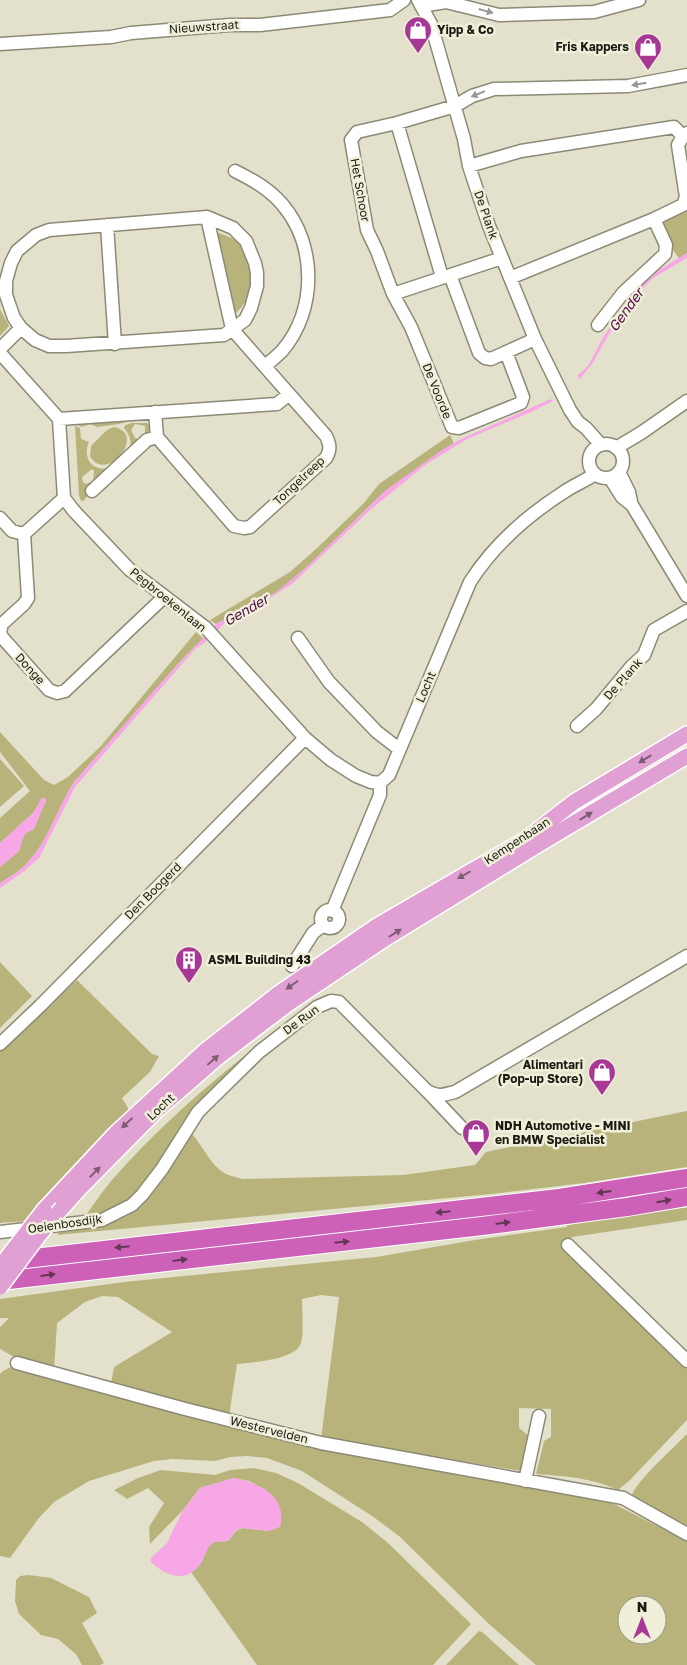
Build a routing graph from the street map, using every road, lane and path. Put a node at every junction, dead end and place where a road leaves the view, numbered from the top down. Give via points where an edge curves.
1 (404, 0) edge
2 (639, 0) edge
3 (419, 3) edge
4 (0, 44) edge
5 (687, 75) edge
6 (456, 106) junction
7 (397, 123) junction
8 (685, 135) edge
9 (469, 166) junction
10 (235, 171) dead end
11 (207, 217) junction
12 (654, 219) junction
13 (106, 225) junction
14 (502, 258) junction
15 (446, 276) junction
16 (510, 278) junction
17 (393, 294) junction
18 (598, 325) dead end
19 (21, 328) junction
20 (232, 329) junction
21 (535, 340) junction
22 (115, 344) junction
23 (0, 349) edge
24 (506, 352) junction
25 (0, 353) edge
26 (265, 366) junction
27 (288, 395) junction
28 (687, 401) edge
29 (155, 412) junction
30 (59, 419) junction
31 (157, 437) junction
32 (619, 452) junction
33 (594, 459) junction
34 (614, 475) junction
35 (92, 491) dead end
36 (64, 498) junction
37 (0, 518) edge
38 (24, 534) junction
39 (687, 596) edge
40 (164, 597) junction
41 (687, 611) edge
42 (298, 638) dead end
43 (577, 726) dead end
44 (687, 734) edge
45 (304, 738) junction
46 (399, 750) junction
47 (687, 756) edge
48 (380, 783) junction
49 (350, 953) junction
50 (687, 956) edge
51 (292, 966) dead end
52 (0, 1044) edge
53 (427, 1091) junction
54 (198, 1112) joint
55 (462, 1128) dead end
56 (687, 1178) edge
57 (687, 1197) edge
58 (0, 1232) edge
59 (568, 1245) dead end
60 (0, 1262) edge
61 (0, 1267) edge
62 (0, 1281) edge
63 (0, 1287) edge
64 (17, 1362) dead end
65 (687, 1362) edge
66 (539, 1416) dead end
67 (525, 1481) junction
68 (687, 1534) edge

1 - 4 street, Nieuwstraat via 390,10 260,25
3 -> 2 street via 446,2 499,15 594,12
3 - 6 street, De Plank via 431,24
5 -> 6 street, Het Schoor via 628,86 494,89 482,91
6 - 7 street, Het Schoor
6 - 9 street, De Plank
7 - 15 street
7 - 17 street, Het Schoor via 357,132 352,140 366,230
8 - 9 street via 674,127 521,151
8 - 12 street via 678,145 686,197 683,205
9 - 14 street, De Plank
10 - 26 street via 268,190 283,205 305,249 309,280 304,311 291,340
11 - 13 street
11 - 20 street
11 - 20 street via 233,228 246,242 255,263 257,286 252,308 245,320
12 - 16 street
12 - 18 street via 666,245 665,254 623,293
13 - 19 street via 49,230 36,235 16,251 6,281 6,296
13 - 22 street
14 - 15 street
14 - 16 street, De Plank
15 - 17 street
15 - 24 street via 480,354 491,359
16 - 21 street, De Plank
17 - 24 street, De Voorde via 411,327 452,427 459,428 520,403 523,397
19 - 22 street via 35,340 49,346
19 - 23 street
20 - 22 street via 224,335
20 - 26 street, Tongelreep
21 - 24 street
21 - 33 street, De Plank via 568,405 578,422 586,428
25 - 30 street
26 - 27 street, Tongelreep
27 - 29 street via 277,404
27 - 31 street, Tongelreep via 326,436 329,452 250,527 234,526
28 - 32 street
29 - 30 street
29 - 31 street
30 - 36 street
31 - 35 street via 147,440
32 - 33 street via 611,445
32 - 34 street via 622,467
33 - 34 street via 599,477
33 - 46 street, Locht via 564,492 497,545 482,563 470,582
34 - 39 street via 622,497 632,505
36 - 38 street
36 - 40 street, Pegbroekenlaan via 130,570
37 - 38 street via 12,531
38 - 40 street, Donge via 28,598 2,624 0,632 52,692 65,691
40 - 45 street, Pegbroekenlaan via 216,638
41 - 43 street, De Plank via 654,630 644,655
42 - 46 street via 329,682
44 -> 49 main road, Kempenbaan via 574,802 525,840 377,926
45 - 48 street, Pegbroekenlaan via 348,771
45 - 52 street, Den Boogerd
46 - 48 street, Locht via 389,775
49 -> 47 main road, Kempenbaan
48 - 51 street, Locht via 380,795 332,911 322,915 323,925 313,933
49 -> 61 main road, Locht, bridge via 278,994 205,1051 116,1133 44,1210
63 -> 49 main road, Locht, bridge via 78,1189 157,1110 218,1056
50 - 53 street via 455,1092 442,1096
53 - 54 street, De Run via 339,1002 331,1001 317,1007 259,1052
53 - 55 street, De Run
54 - 58 street, Oeienbosdijk via 142,1195 119,1213 102,1220
56 -> 60 highway via 559,1198
62 -> 57 highway via 482,1226
59 - 65 street
64 - 67 street, Westervelden via 321,1443
66 - 67 street
67 - 68 street, Westervelden via 623,1498

